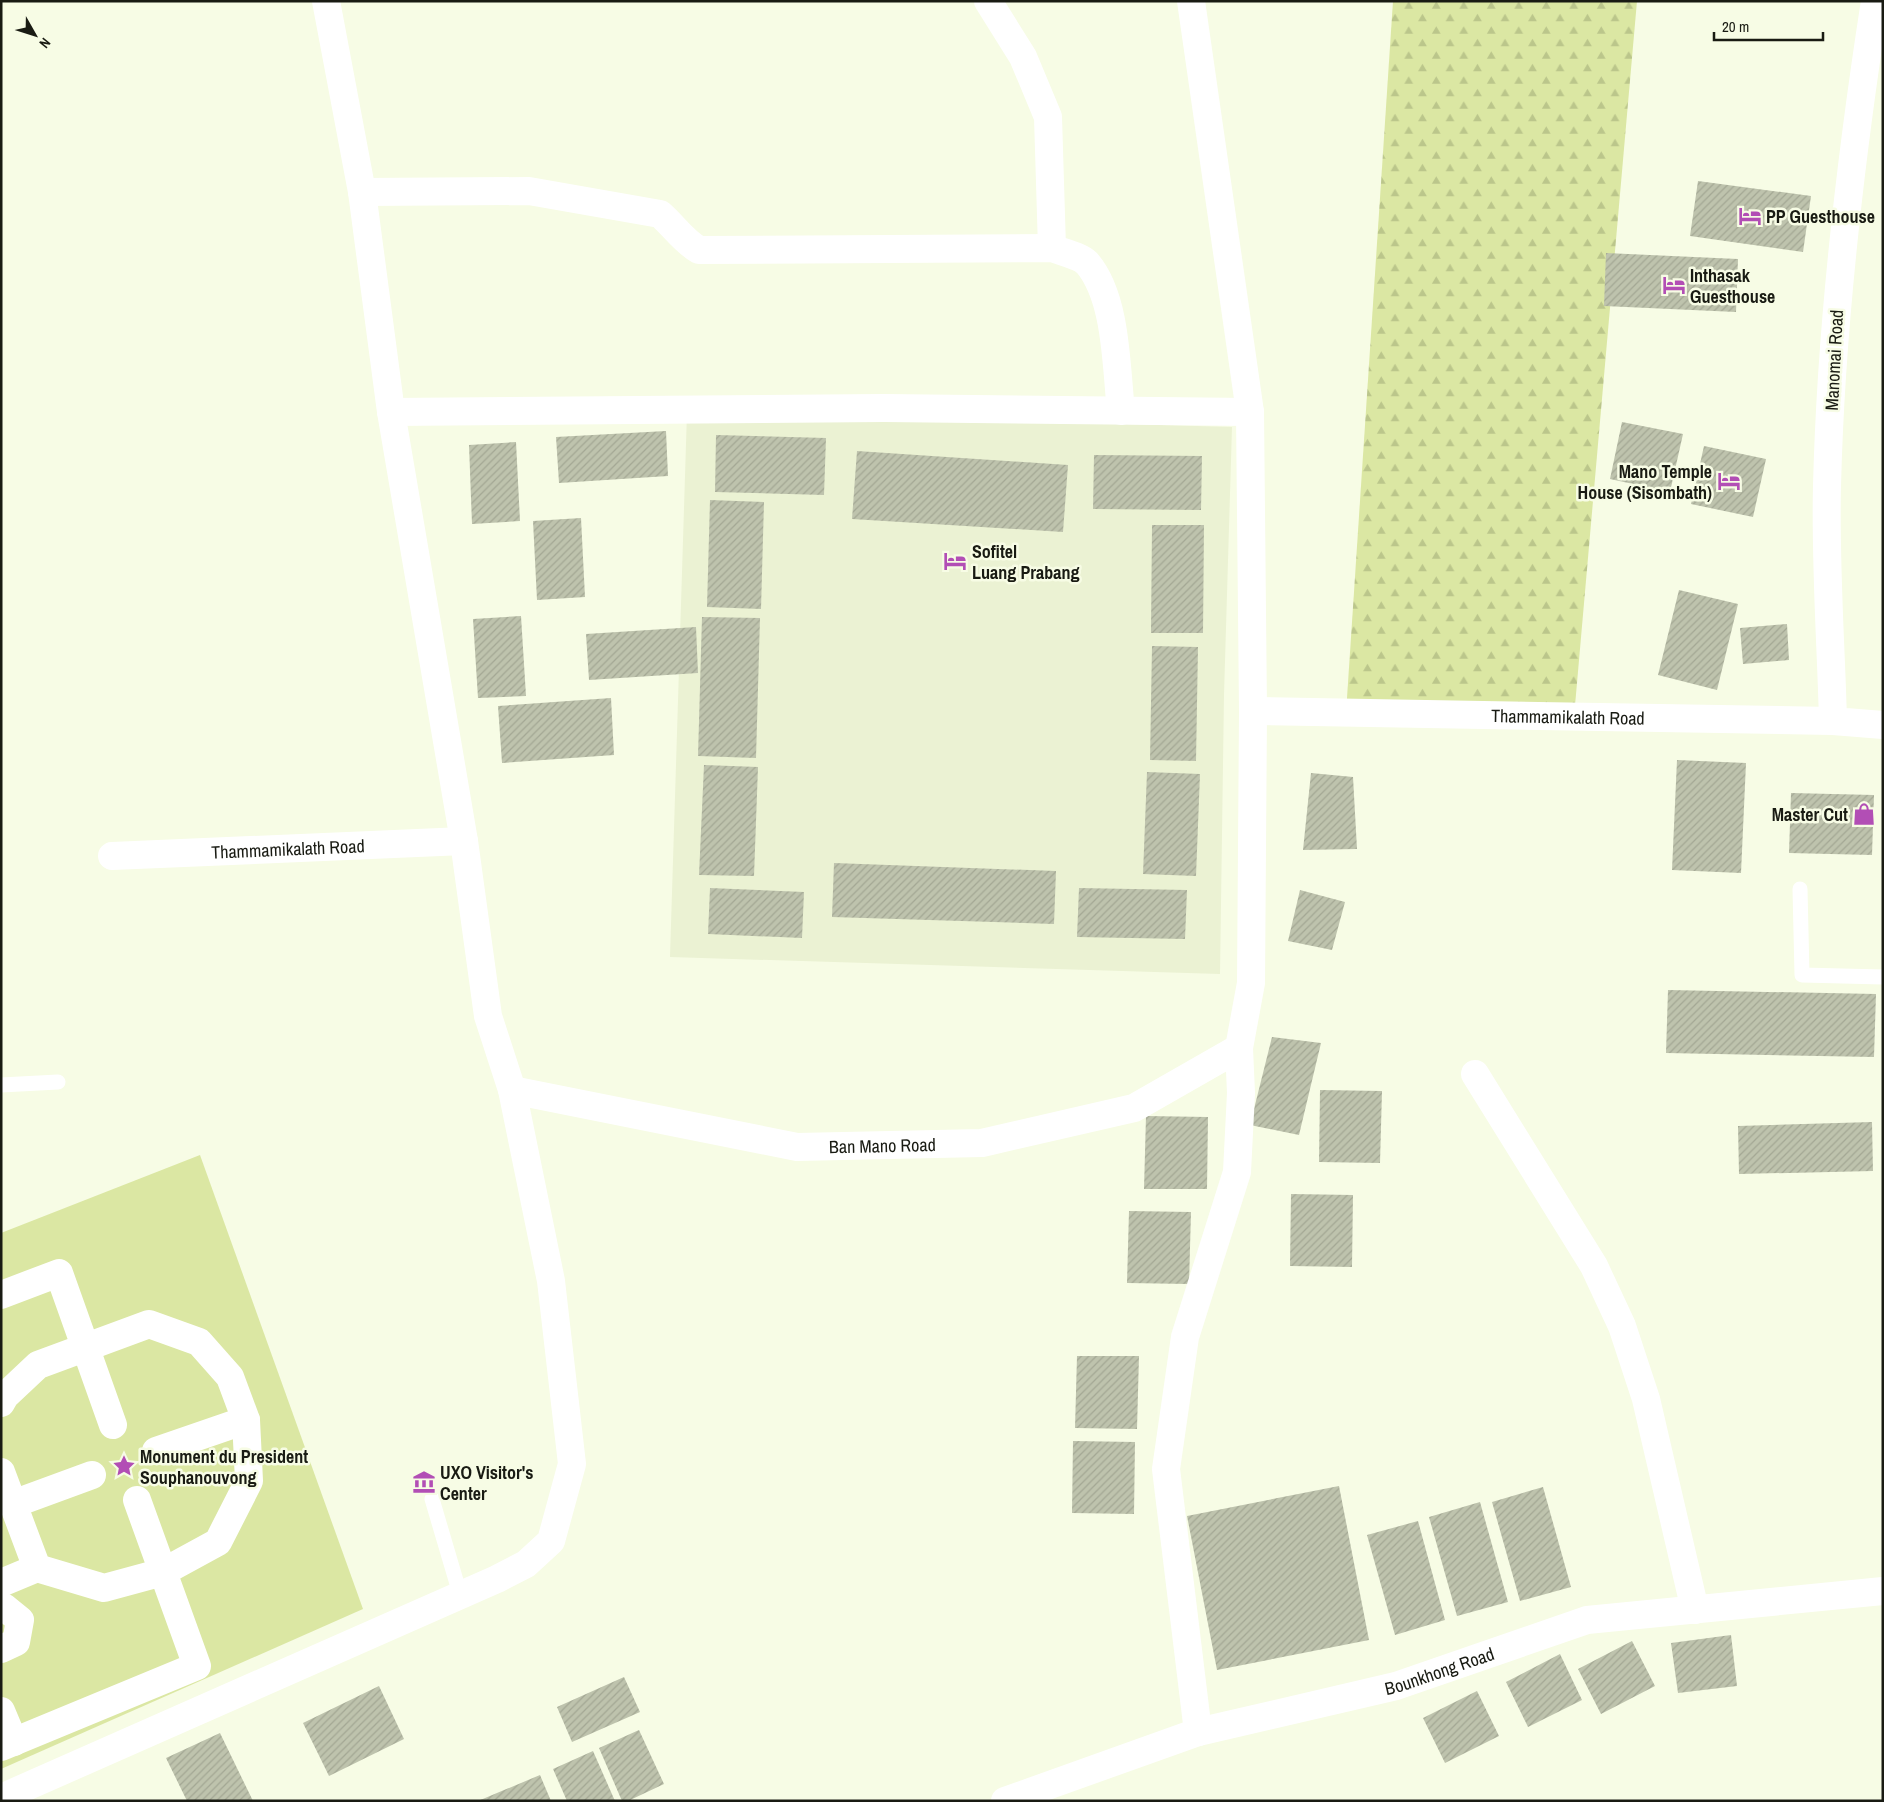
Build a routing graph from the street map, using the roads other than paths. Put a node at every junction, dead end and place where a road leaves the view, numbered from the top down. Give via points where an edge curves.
1 (326, 1) edge
2 (988, 1) edge
3 (1191, 1) edge
4 (1875, 1) edge
5 (362, 192) junction
6 (1052, 248) junction
7 (1121, 411) junction
8 (391, 412) junction
9 (1250, 412) junction
10 (1253, 712) junction
11 (1833, 721) junction
12 (1883, 725) edge
13 (464, 841) junction
14 (112, 856) dead end
15 (1800, 889) dead end
16 (1883, 978) edge
17 (1239, 1048) junction
18 (1475, 1074) dead end
19 (58, 1082) dead end
20 (1, 1085) edge
21 (512, 1090) junction
22 (1, 1295) edge
23 (85, 1347) junction
24 (1, 1403) edge
25 (246, 1420) junction
26 (113, 1425) dead end
27 (156, 1451) dead end
28 (1, 1472) edge
29 (92, 1475) dead end
30 (432, 1499) dead end
31 (137, 1500) dead end
32 (13, 1504) junction
33 (37, 1568) junction
34 (163, 1572) junction
35 (1, 1582) edge
36 (1883, 1591) edge
37 (460, 1594) junction
38 (1, 1608) edge
39 (1695, 1610) junction
40 (1, 1649) edge
41 (1, 1711) edge
42 (1198, 1732) junction
43 (8, 1744) edge
44 (1042, 1794) edge
45 (1, 1798) edge
46 (1005, 1801) edge

1 - 5 street
2 - 6 street via 1023,57 1048,118
3 - 9 street
4 - 11 street, Manomai Road via 1837,289 1827,487
5 - 6 street via 529,191 660,214 675,226 687,243 699,250
5 - 8 street
6 - 7 street via 1085,262 1099,282 1110,316
7 - 8 street via 874,408
7 - 9 street
8 - 13 street
9 - 10 street
10 - 11 street, Thammamikalath Road
10 - 17 street via 1251,983
11 - 12 street, Thammamikalath Road
13 - 14 street, Thammamikalath Road
13 - 21 street via 488,1016
15 - 16 lane via 1802,976
17 - 21 street, Ban Mano Road via 1134,1108 982,1144 797,1147
17 - 42 street via 1241,1093 1237,1172 1185,1337 1166,1469
18 - 39 street via 1594,1266 1622,1326 1646,1399
19 - 20 lane
21 - 37 street via 551,1281 572,1464 551,1541 526,1564
22 - 23 street via 59,1274
23 - 24 street via 38,1365
23 - 25 street via 149,1324 199,1342 230,1377
23 - 26 street
25 - 27 street
25 - 34 street via 248,1481 218,1542
28 - 32 street
29 - 32 street
30 - 37 lane
31 - 34 street
32 - 33 street
33 - 34 street via 104,1588
33 - 35 street
34 - 43 street via 197,1666
36 - 39 street, Bounkhong Road
37 - 45 street
38 - 40 street via 20,1620 16,1642
39 - 42 street, Bounkhong Road via 1588,1620 1396,1686
41 - 43 street
42 - 44 street, Bounkhong Road
44 - 46 street, Bounkhong Road

